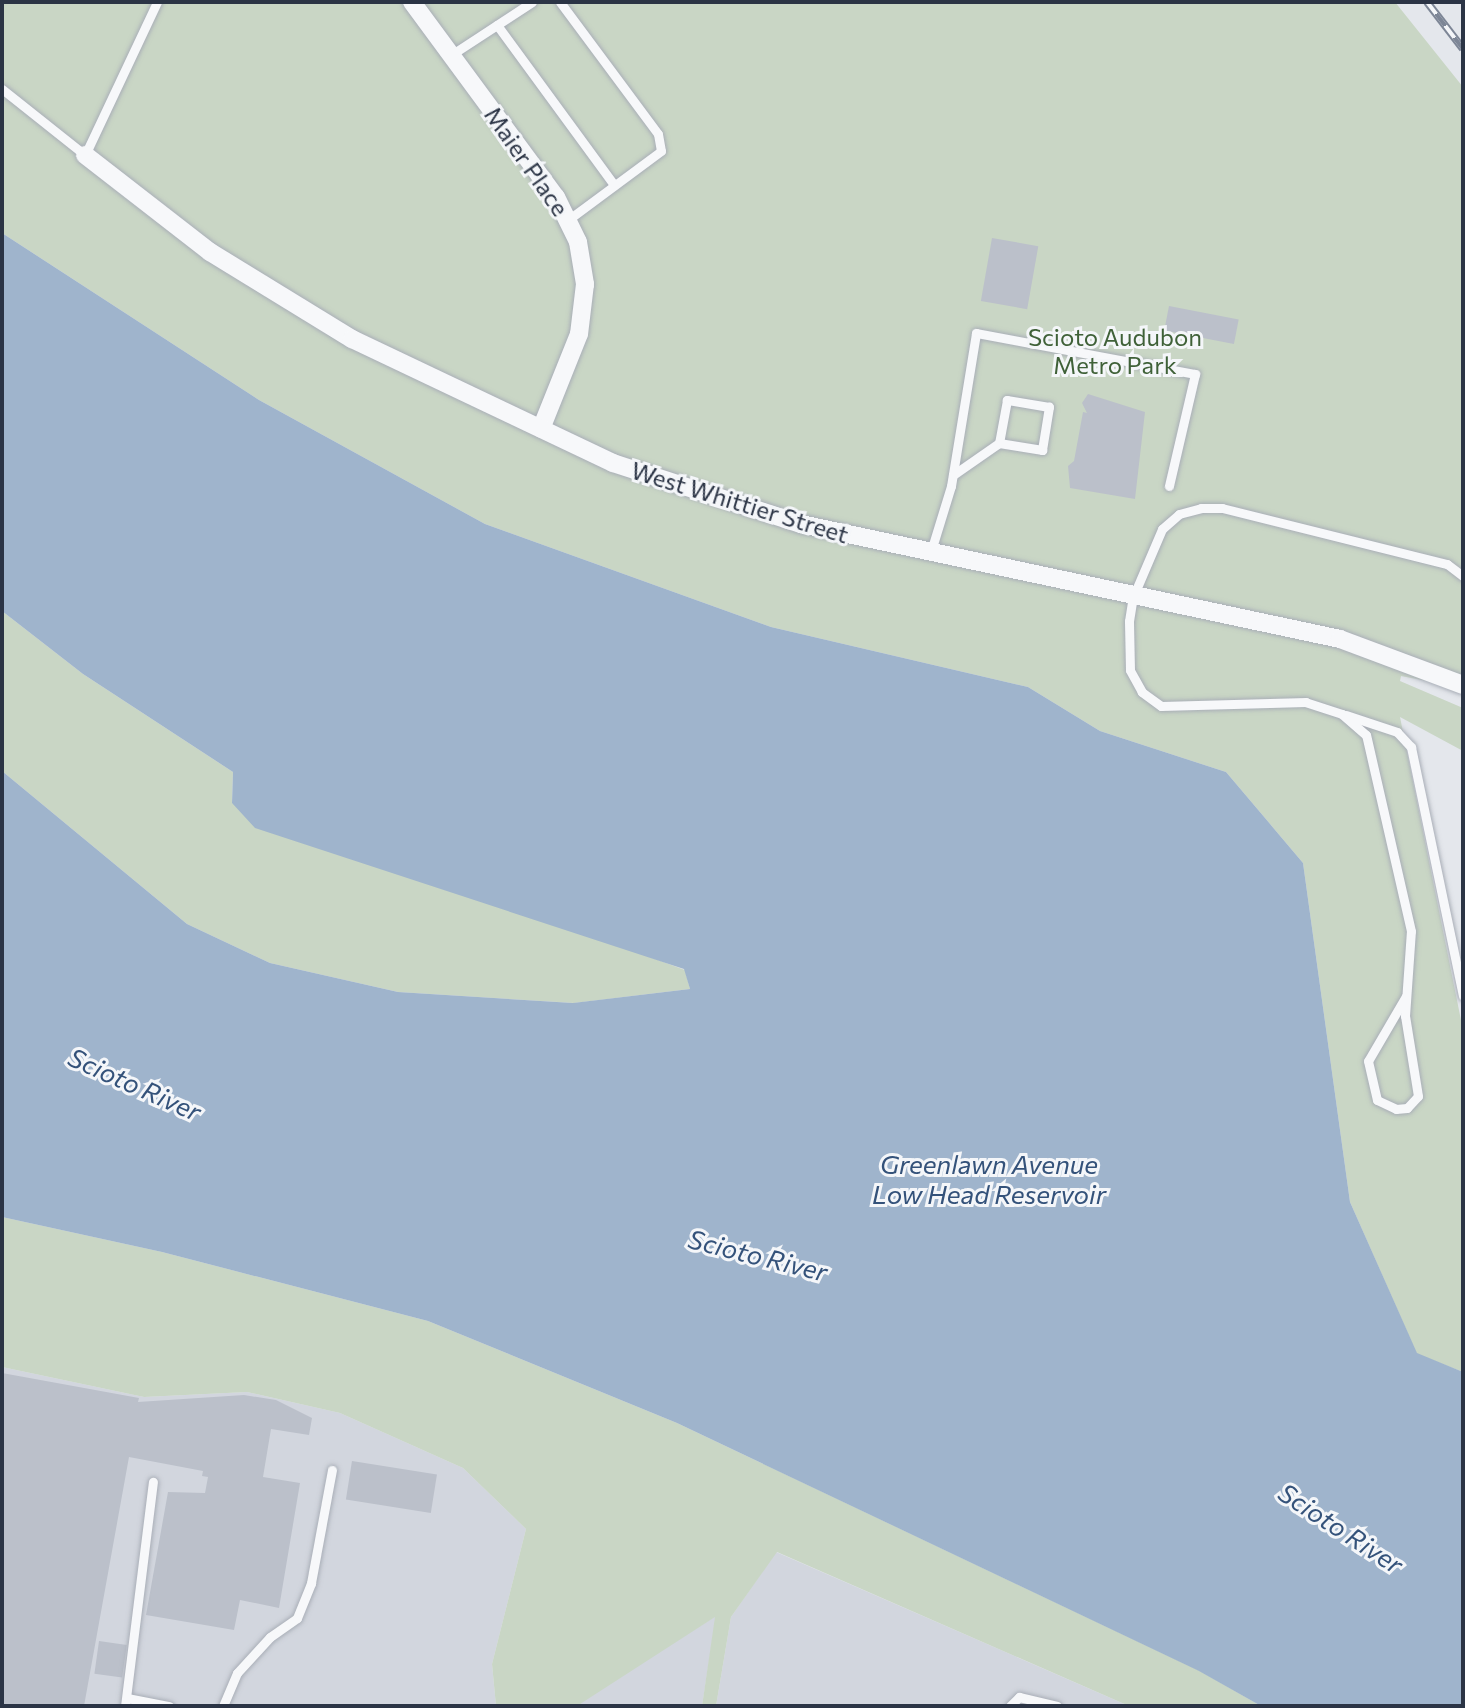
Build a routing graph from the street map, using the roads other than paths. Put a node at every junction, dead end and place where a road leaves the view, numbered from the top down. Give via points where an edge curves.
1 (157, 2) edge
2 (412, 2) edge
3 (532, 2) edge
4 (560, 2) edge
5 (497, 25) junction
6 (451, 55) junction
7 (2, 89) edge
8 (85, 155) junction
9 (614, 185) junction
10 (569, 219) junction
11 (541, 429) junction
12 (999, 443) junction
13 (953, 475) junction
14 (1169, 486) dead end
15 (930, 555) junction
16 (1463, 576) edge
17 (1133, 597) junction
18 (1463, 685) edge
19 (1342, 714) junction
20 (1406, 996) junction
21 (1463, 996) edge
22 (332, 1470) dead end
23 (153, 1482) dead end
24 (126, 1702) edge
25 (169, 1706) edge
26 (223, 1706) edge
27 (1010, 1706) edge
28 (1057, 1706) edge

1 - 8 lane
2 - 6 street, Maier Place
3 - 5 lane
4 - 9 lane via 658,134 661,151
5 - 6 lane
5 - 9 lane
6 - 10 street, Maier Place
7 - 8 lane
8 - 11 street, West Whittier Street via 210,252 317,318
9 - 10 lane
10 - 11 street, Maier Place via 584,263 584,305 579,334
11 - 15 street, West Whittier Street via 676,486
12 - 12 lane via 1042,450 1049,407 1007,400
12 - 13 lane
13 - 14 lane via 976,333 1195,374
13 - 15 lane
15 - 17 street, West Whittier Street
16 - 17 lane via 1447,564 1222,508 1201,508 1179,514 1162,529
17 - 18 street, West Whittier Street via 1340,639
17 - 19 lane via 1130,670 1142,692 1161,706 1294,702
19 - 20 lane via 1366,735 1392,847 1411,931
19 - 21 lane via 1397,732 1411,747
20 - 20 lane via 1418,1096 1407,1108 1396,1109 1377,1100 1368,1061
22 - 26 lane via 311,1583 297,1618 270,1637 237,1673
23 - 24 lane
24 - 25 lane
27 - 28 lane via 1019,1697

